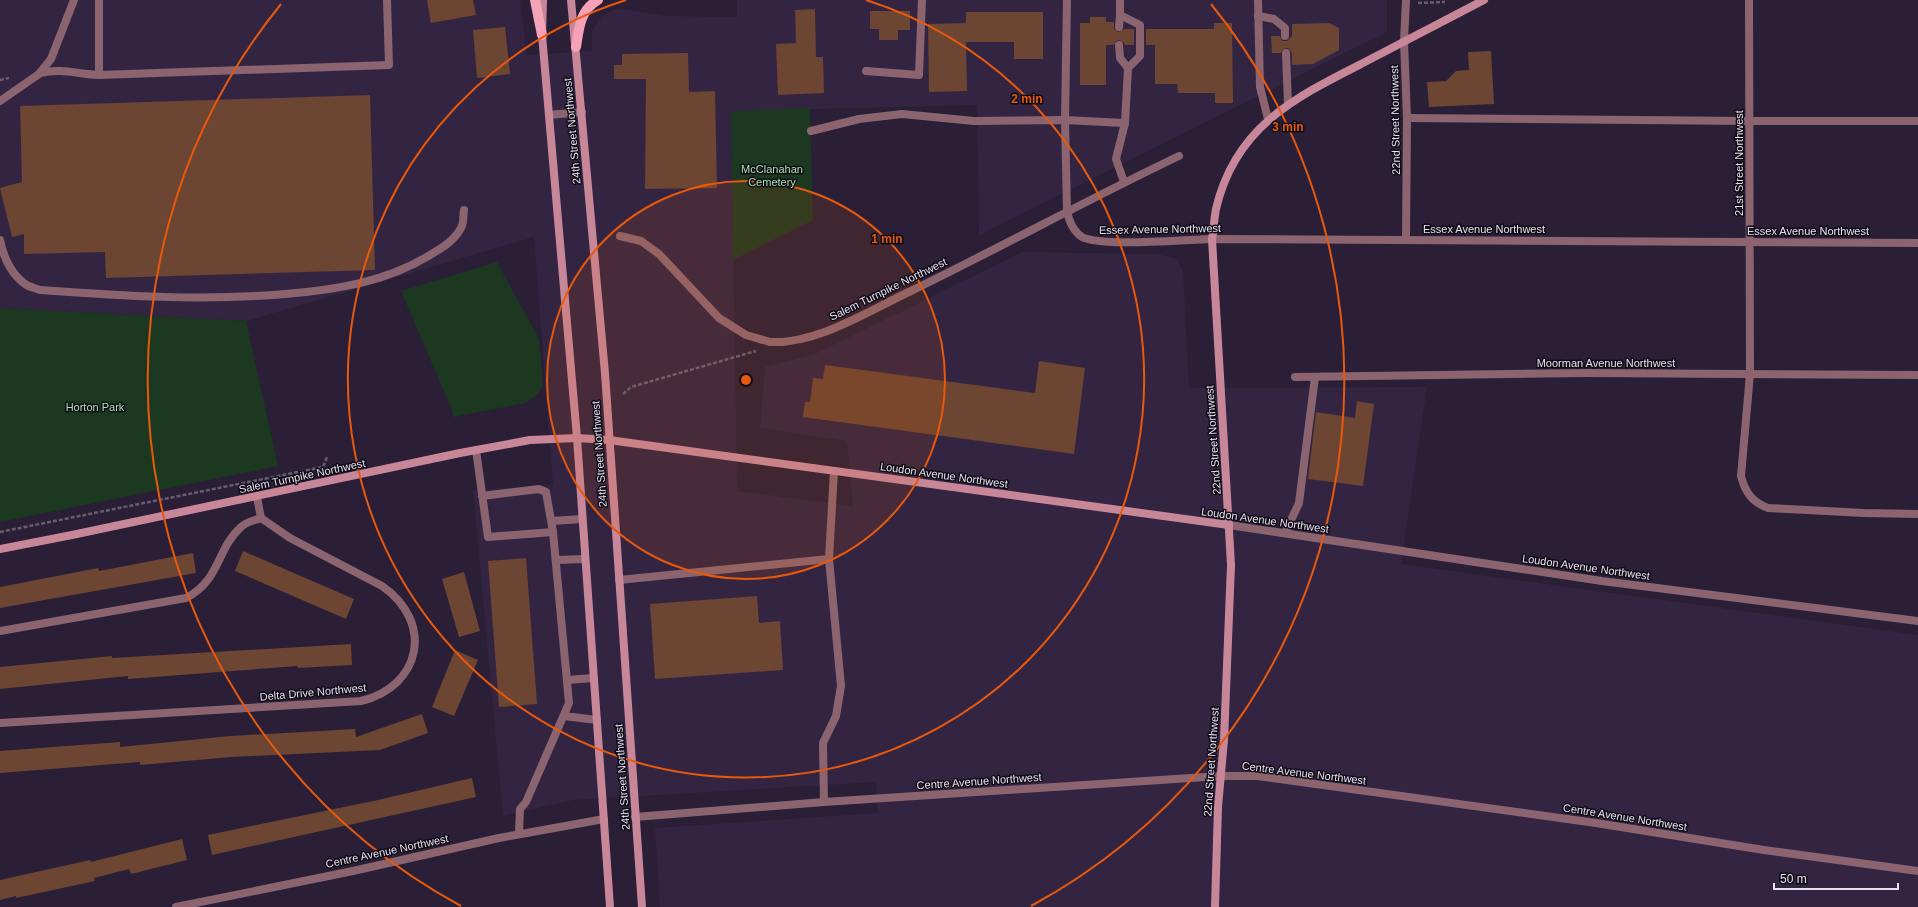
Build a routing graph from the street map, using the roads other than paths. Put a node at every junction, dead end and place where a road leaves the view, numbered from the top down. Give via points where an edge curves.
1 (74, 0) edge
2 (99, 0) edge
3 (386, 0) edge
4 (535, 0) edge
5 (543, 0) edge
6 (571, 0) edge
7 (598, 0) edge
8 (922, 0) edge
9 (1067, 0) edge
10 (1120, 0) edge
11 (1258, 0) edge
12 (1406, 0) edge
13 (1484, 0) edge
14 (1749, 0) edge
15 (1120, 14) junction
16 (1258, 16) junction
17 (1119, 27) dead end
18 (542, 35) junction
19 (1285, 36) dead end
20 (1404, 41) junction
21 (1119, 45) dead end
22 (576, 47) junction
23 (1286, 53) dead end
24 (1128, 68) junction
25 (866, 71) dead end
26 (39, 74) junction
27 (99, 75) junction
28 (0, 101) edge
29 (1288, 104) junction
30 (582, 112) junction
31 (549, 115) junction
32 (1407, 118) junction
33 (1268, 119) junction
34 (1065, 120) junction
35 (1918, 120) edge
36 (1750, 121) junction
37 (1125, 123) junction
38 (811, 131) dead end
39 (1179, 156) dead end
40 (1124, 182) junction
41 (464, 210) dead end
42 (1067, 211) junction
43 (620, 236) dead end
44 (1212, 239) junction
45 (0, 240) edge
46 (1406, 240) junction
47 (1750, 242) junction
48 (1918, 242) edge
49 (1750, 374) junction
50 (1918, 375) edge
51 (1295, 377) dead end
52 (1315, 377) junction
53 (577, 438) junction
54 (609, 440) junction
55 (476, 450) junction
56 (834, 471) junction
57 (482, 496) junction
58 (257, 497) junction
59 (1918, 514) edge
60 (261, 518) junction
61 (582, 519) junction
62 (552, 521) junction
63 (1230, 526) junction
64 (553, 532) junction
65 (1285, 533) junction
66 (0, 549) edge
67 (585, 559) junction
68 (829, 559) junction
69 (556, 560) junction
70 (619, 580) junction
71 (1918, 621) edge
72 (0, 631) edge
73 (594, 678) junction
74 (567, 680) junction
75 (564, 716) junction
76 (597, 720) junction
77 (0, 724) edge
78 (1221, 776) junction
79 (824, 802) junction
80 (635, 817) junction
81 (604, 818) junction
82 (519, 834) junction
83 (1918, 871) edge
84 (176, 907) edge
85 (610, 907) edge
86 (642, 907) edge
87 (1215, 907) edge

1 - 26 street via 51,59
2 - 27 street
3 - 27 street via 389,65
4 - 18 main road
5 - 18 street, 24th Street Northwest
6 - 22 street, 24th Street Northwest
7 - 22 main road via 583,14
8 - 25 street via 918,75
9 - 34 street
10 - 15 street
11 - 16 street
12 - 20 street, 22nd Street Northwest
13 - 20 street
14 - 36 street, 21st Street Northwest
15 - 17 street
15 - 24 street via 1140,25 1140,56
16 - 19 street via 1274,18 1285,28
16 - 33 street via 1260,86
18 - 31 street, 24th Street Northwest
20 - 29 street, 22nd Street Northwest
20 - 32 street, 22nd Street Northwest
21 - 24 street via 1120,58
22 - 30 street, 24th Street Northwest
23 - 29 street
24 - 37 street
26 - 27 street via 60,70
26 - 28 street
29 - 33 street, 22nd Street Northwest
30 - 31 street
30 - 54 street, 24th Street Northwest
31 - 53 street, 24th Street Northwest
32 - 36 street
32 - 46 street, 22nd Street Northwest
33 - 44 street, 22nd Street Northwest via 1250,139 1226,181 1216,209
34 - 37 street
34 - 38 street via 974,121 902,114 859,119
34 - 42 street
35 - 36 street
36 - 47 street, 21st Street Northwest
37 - 40 street via 1116,159
39 - 40 street, Salem Turnpike Northwest
40 - 42 street, Salem Turnpike Northwest
41 - 45 street via 462,227 451,242 418,263 374,281 321,291 259,296 176,298 40,290 26,285 15,274 2,251
42 - 43 street, Salem Turnpike Northwest via 958,268 833,328 802,340 784,343 746,335 719,318 659,254 641,240
42 - 44 street, Essex Avenue Northwest via 1074,229 1092,240 1112,242
44 - 46 street, Essex Avenue Northwest
44 - 63 street, 22nd Street Northwest
46 - 47 street, Essex Avenue Northwest
47 - 48 street, Essex Avenue Northwest
47 - 49 street, 21st Street Northwest
49 - 50 street, Moorman Avenue Northwest
49 - 52 street, Moorman Avenue Northwest via 1588,373
49 - 59 street, 21st Street Northwest via 1741,476 1743,487 1750,497 1768,508 1864,514
51 - 52 street, Moorman Avenue Northwest
52 - 65 street via 1299,503
53 - 54 street, Salem Turnpike Northwest
53 - 55 street, Salem Turnpike Northwest via 530,440
53 - 61 street, 24th Street Northwest
54 - 56 street, Loudon Avenue Northwest
54 - 70 street, 24th Street Northwest
55 - 57 street
55 - 58 street, Salem Turnpike Northwest
56 - 63 street, Loudon Avenue Northwest
56 - 68 street
57 - 62 street via 539,489 546,492
57 - 64 street via 488,537
58 - 60 street
58 - 66 street, Salem Turnpike Northwest
60 - 72 street via 242,526 234,535 209,581 198,592 186,598
60 - 77 street, Delta Drive Northwest via 290,538 382,586 404,605 415,634 415,647 410,665 402,679 388,691 361,702
61 - 62 street
61 - 67 street, 24th Street Northwest
62 - 64 street
63 - 65 street, Loudon Avenue Northwest
63 - 78 street, 22nd Street Northwest via 1231,564
64 - 69 street
65 - 71 street, Loudon Avenue Northwest via 1602,581
67 - 69 street
67 - 73 street, 24th Street Northwest
68 - 70 street
68 - 79 street via 841,686 836,716 823,743
69 - 74 street
70 - 80 street, 24th Street Northwest
73 - 74 street
73 - 76 street, 24th Street Northwest
74 - 75 street via 569,703
75 - 76 street
75 - 82 street via 526,802 520,809
76 - 81 street, 24th Street Northwest
78 - 79 street, Centre Avenue Northwest
78 - 83 street, Centre Avenue Northwest via 1257,776
78 - 87 street, 22nd Street Northwest
79 - 80 street, Centre Avenue Northwest
80 - 86 street, 24th Street Northwest
81 - 82 street, Centre Avenue Northwest
81 - 85 street, 24th Street Northwest
82 - 84 street, Centre Avenue Northwest

